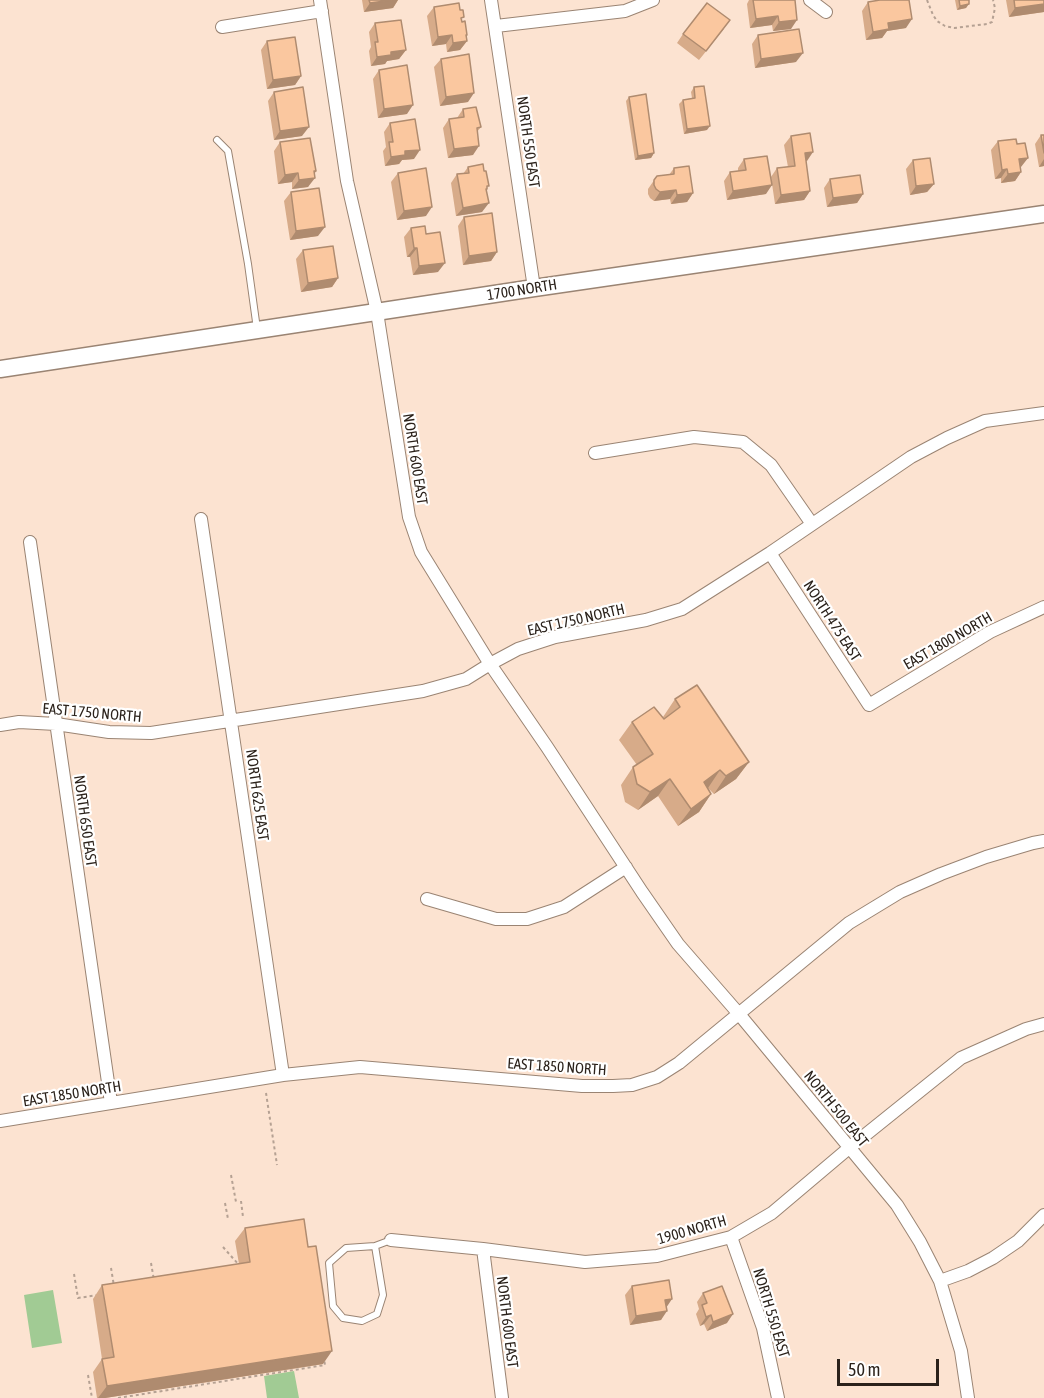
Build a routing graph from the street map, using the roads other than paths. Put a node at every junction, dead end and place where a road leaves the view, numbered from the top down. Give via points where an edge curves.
1 (491, 0) edge
2 (653, 0) edge
3 (810, 0) edge
4 (321, 5) edge
5 (826, 12) dead end
6 (496, 26) junction
7 (222, 27) dead end
8 (217, 140) dead end
9 (1044, 214) edge
10 (534, 288) junction
11 (377, 312) junction
12 (257, 330) junction
13 (0, 369) edge
14 (1044, 413) edge
15 (595, 453) dead end
16 (201, 519) dead end
17 (812, 524) junction
18 (30, 543) dead end
19 (770, 553) junction
20 (1044, 607) edge
21 (490, 664) junction
22 (869, 705) joint
23 (231, 720) junction
24 (56, 724) junction
25 (0, 725) edge
26 (1044, 841) edge
27 (626, 867) junction
28 (427, 899) dead end
29 (739, 1014) junction
30 (1044, 1024) edge
31 (283, 1075) junction
32 (111, 1103) junction
33 (0, 1121) edge
34 (849, 1148) junction
35 (1044, 1215) edge
36 (730, 1237) junction
37 (391, 1240) joint
38 (375, 1246) junction
39 (483, 1249) junction
40 (940, 1281) junction
41 (502, 1398) edge
42 (778, 1398) edge
43 (968, 1398) edge

1 - 6 street, NORTH 550 EAST
2 - 6 street via 625,11
3 - 5 street
4 - 7 street
4 - 11 street, NORTH 600 EAST via 346,180
6 - 10 street, NORTH 550 EAST
8 - 12 lane via 228,151
9 - 10 street, 1700 NORTH
10 - 11 street, 1700 NORTH
11 - 12 street, 1700 NORTH
11 - 21 street, NORTH 600 EAST via 410,517 421,552
12 - 13 street, 1700 NORTH
14 - 17 street, EAST 1750 NORTH via 985,421 946,438
15 - 17 street via 694,437 743,442 771,465
16 - 23 street, NORTH 625 EAST
17 - 19 street, EAST 1750 NORTH
18 - 24 street, NORTH 650 EAST
19 - 21 street, EAST 1750 NORTH via 682,609 555,637 518,649
19 - 22 street, NORTH 475 EAST
20 - 22 street, EAST 1800 NORTH via 990,632
21 - 23 street, EAST 1750 NORTH via 466,679 423,691
21 - 27 street, NORTH 600 EAST
23 - 24 street, EAST 1750 NORTH via 151,733
23 - 31 street, NORTH 625 EAST
24 - 25 street, EAST 1750 NORTH
24 - 32 street, NORTH 650 EAST
26 - 29 street, EAST 1850 NORTH via 986,857 900,892 849,922
27 - 28 street via 564,907 527,918 496,919
27 - 29 street, NORTH 500 EAST via 678,944
29 - 31 street, EAST 1850 NORTH via 679,1063 657,1077 632,1085 582,1086 360,1067
29 - 34 street, NORTH 500 EAST
30 - 34 street, 1900 NORTH via 961,1058
31 - 32 street, EAST 1850 NORTH
32 - 33 street, EAST 1850 NORTH
34 - 36 street, 1900 NORTH via 772,1213
34 - 40 street, NORTH 500 EAST via 897,1205
35 - 40 street via 1018,1241 993,1258
36 - 39 street, 1900 NORTH via 657,1256 585,1262
36 - 42 street, NORTH 550 EAST via 763,1328
37 - 38 lane
37 - 39 street, 1900 NORTH
38 - 38 lane via 346,1248 329,1263 333,1306 343,1318 362,1321 377,1314 383,1295
39 - 41 street, NORTH 600 EAST
40 - 43 street, NORTH 500 EAST via 961,1352

